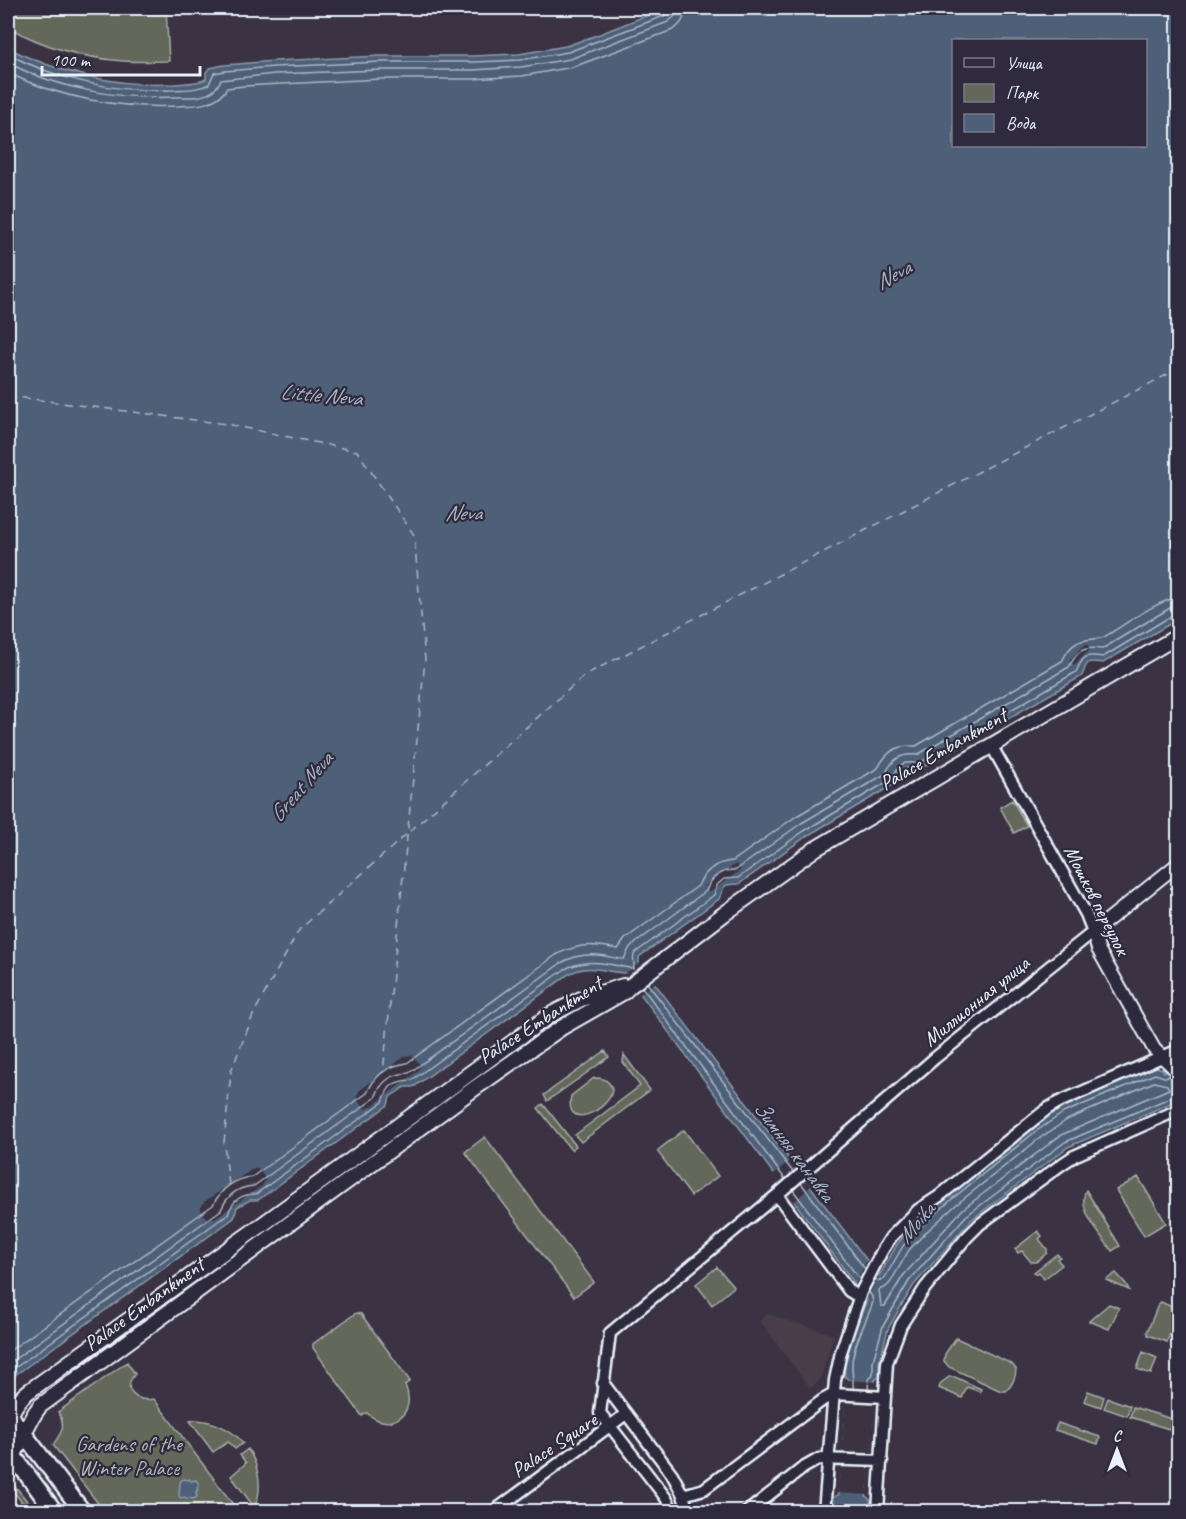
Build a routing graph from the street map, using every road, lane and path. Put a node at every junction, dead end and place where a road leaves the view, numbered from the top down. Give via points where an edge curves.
1 (1179, 636) edge
2 (991, 745) junction
3 (1179, 864) edge
4 (1092, 932) junction
5 (630, 986) junction
6 (1179, 1050) edge
7 (1162, 1056) junction
8 (1176, 1071) edge
9 (1179, 1110) edge
10 (781, 1192) junction
11 (860, 1295) junction
12 (603, 1383) junction
13 (834, 1394) junction
14 (880, 1397) junction
15 (626, 1414) junction
16 (8, 1417) edge
17 (610, 1425) junction
18 (24, 1434) junction
19 (9, 1457) edge
20 (828, 1459) junction
21 (882, 1461) junction
22 (683, 1495) junction
23 (55, 1512) edge
24 (83, 1512) edge
25 (493, 1512) edge
26 (673, 1512) edge
27 (688, 1512) edge
28 (747, 1512) edge
29 (824, 1512) edge
30 (878, 1512) edge

1 - 2 main road, Palace Embankment
2 - 4 street, Мошков переулок
2 - 5 main road, Palace Embankment via 815,849
3 - 4 street, Миллионная улица
4 - 7 street, Мошков переулок via 1154,1049
4 - 10 street, Миллионная улица via 935,1058
5 - 16 main road via 581,999 550,1015 21,1397
5 - 18 main road, Palace Embankment via 485,1081 118,1348 40,1406
6 - 7 street
7 - 8 street, Мошков переулок
7 - 11 street via 1047,1109 918,1210 891,1237
9 - 14 street via 1074,1156 980,1224 925,1288 901,1325
10 - 11 street via 849,1291
10 - 12 street via 610,1333
11 - 13 street via 840,1352
12 - 15 street, Palace Square
12 - 17 street via 600,1413
13 - 14 street
13 - 20 street
13 - 22 street via 704,1489
14 - 21 street
15 - 17 street
15 - 22 street, Palace Square via 672,1474
16 - 18 main road
17 - 25 street, Palace Square
17 - 26 street, Palace Square
18 - 19 main road, Palace Embankment
18 - 24 main road
19 - 23 main road
20 - 21 street
20 - 28 street via 819,1459 803,1468
20 - 29 street
21 - 30 street
22 - 27 street, Palace Square

